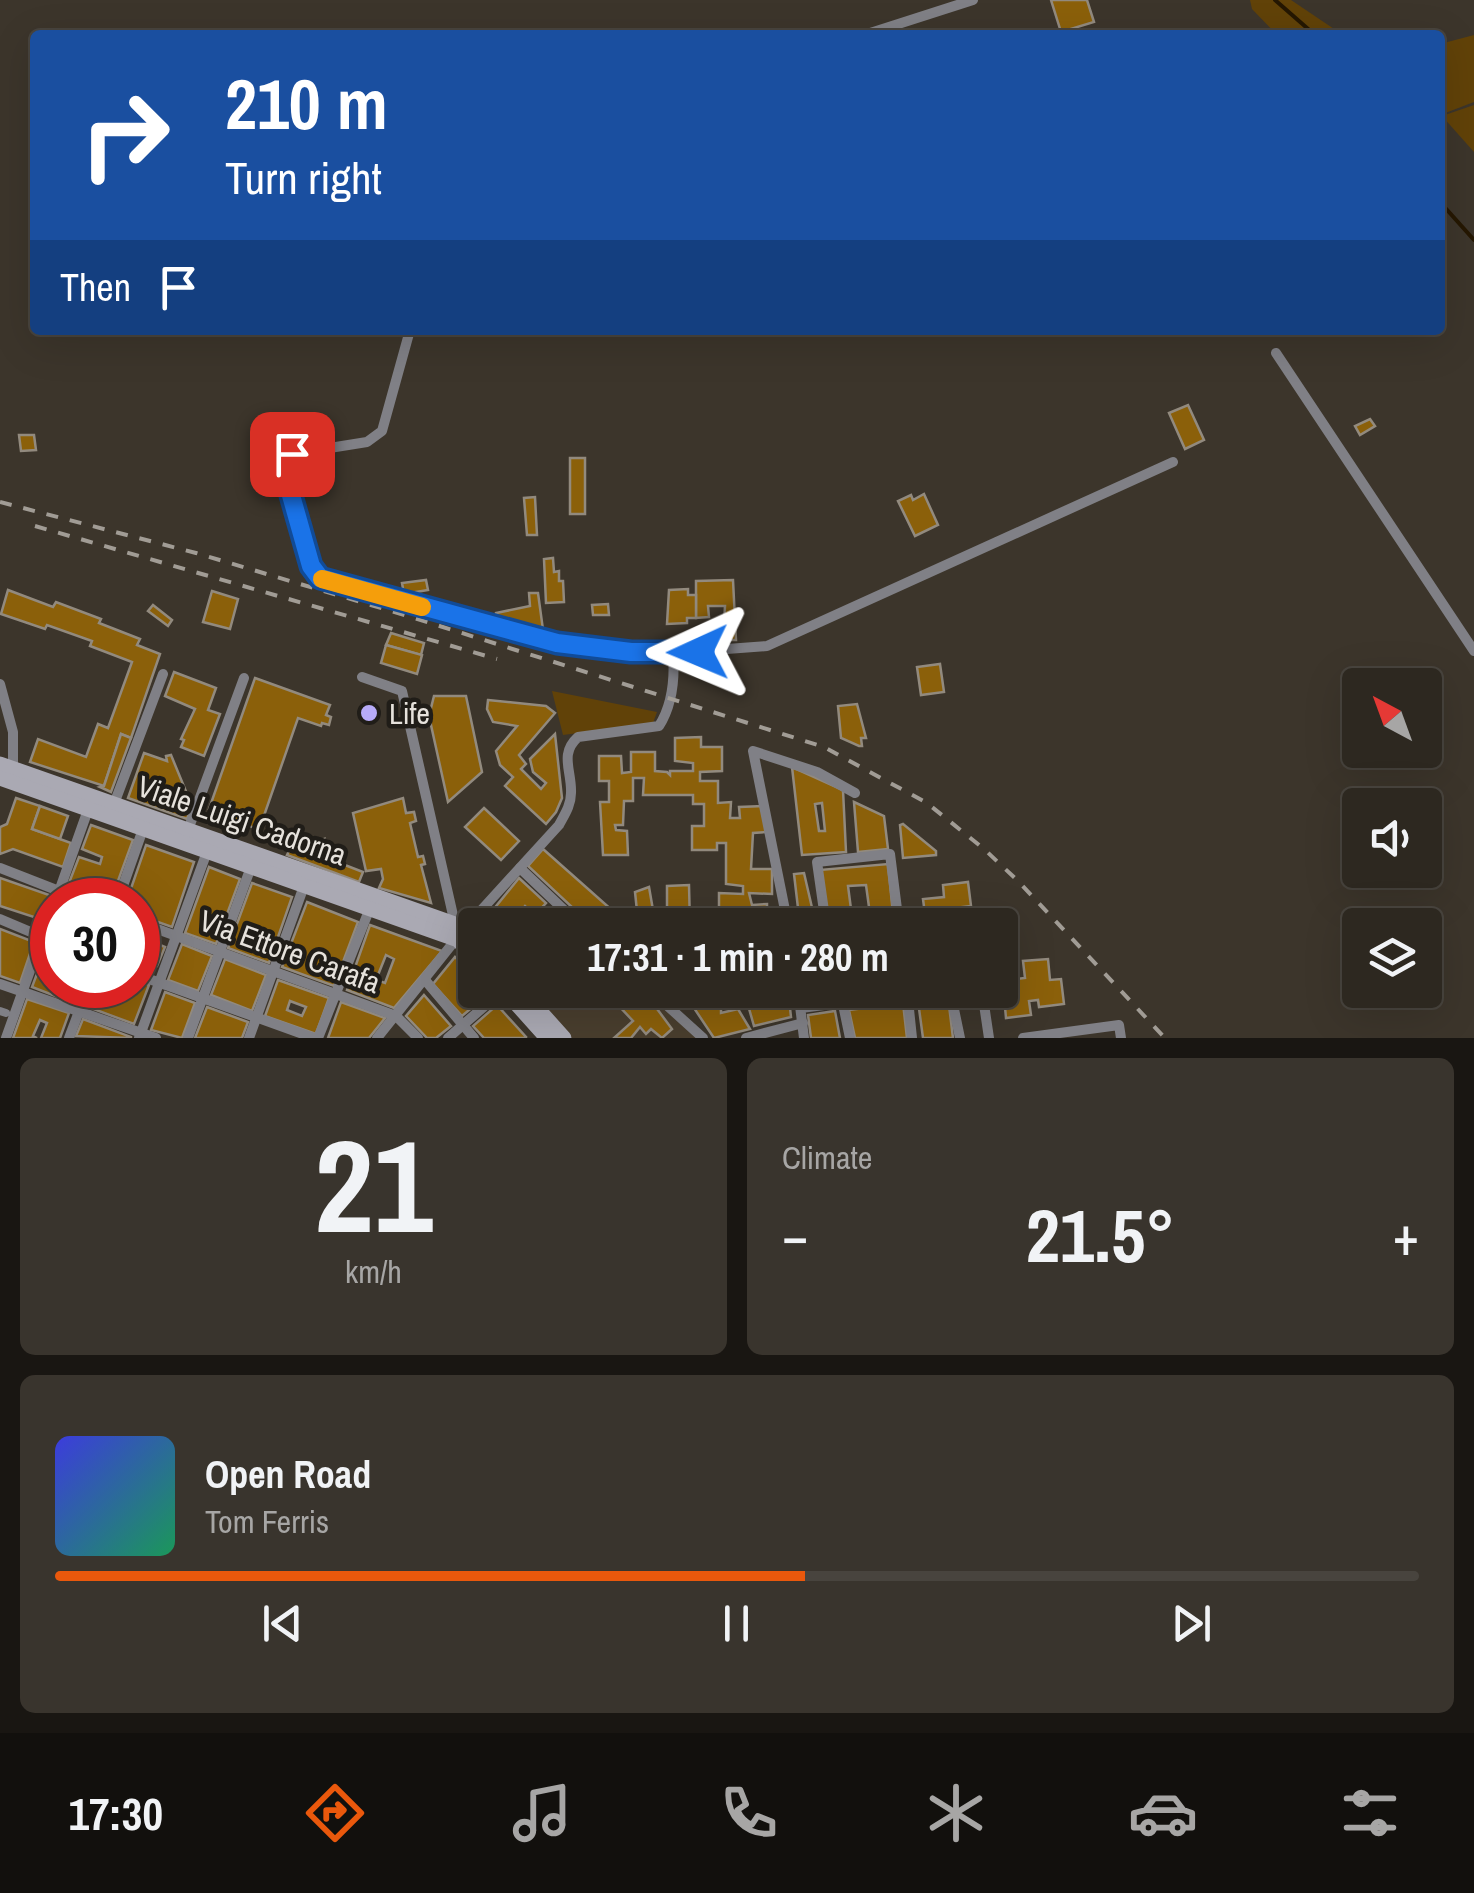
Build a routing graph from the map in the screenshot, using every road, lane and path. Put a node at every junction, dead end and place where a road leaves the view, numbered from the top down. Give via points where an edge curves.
1 (973, 0) edge
2 (880, 30) edge
3 (409, 335) edge
4 (1276, 352) dead end
5 (1173, 462) dead end
6 (1474, 651) edge
7 (673, 653) junction
8 (163, 674) dead end
9 (362, 677) dead end
10 (244, 678) dead end
11 (0, 684) edge
12 (4, 770) edge
13 (854, 793) dead end
14 (90, 803) junction
15 (114, 804) junction
16 (142, 829) junction
17 (188, 830) junction
18 (209, 846) junction
19 (0, 868) edge
20 (251, 868) junction
21 (520, 868) junction
22 (63, 878) edge
23 (125, 878) edge
24 (30, 882) edge
25 (304, 886) junction
26 (370, 908) junction
27 (484, 908) edge
28 (562, 908) edge
29 (784, 908) edge
30 (824, 908) edge
31 (896, 908) edge
32 (458, 912) edge
33 (0, 919) edge
34 (160, 930) edge
35 (458, 930) edge
36 (458, 931) edge
37 (30, 932) edge
38 (175, 936) junction
39 (458, 938) edge
40 (220, 952) junction
41 (274, 970) junction
42 (30, 975) edge
43 (160, 980) edge
44 (425, 980) junction
45 (160, 983) edge
46 (0, 984) edge
47 (23, 990) junction
48 (338, 994) junction
49 (202, 998) junction
50 (150, 1008) edge
51 (482, 1008) edge
52 (518, 1008) edge
53 (537, 1008) edge
54 (670, 1008) edge
55 (801, 1008) edge
56 (844, 1008) edge
57 (909, 1008) edge
58 (954, 1008) edge
59 (985, 1008) edge
60 (80, 1010) junction
61 (396, 1016) junction
62 (256, 1020) junction
63 (802, 1023) junction
64 (462, 1025) junction
65 (1074, 1034) edge
66 (140, 1035) edge
67 (540, 1035) edge
68 (6, 1038) edge
69 (68, 1038) edge
70 (156, 1038) edge
71 (188, 1038) edge
72 (250, 1038) edge
73 (316, 1038) edge
74 (377, 1038) edge
75 (418, 1038) edge
76 (448, 1038) edge
77 (474, 1038) edge
78 (564, 1038) edge
79 (702, 1038) edge
80 (746, 1038) edge
81 (804, 1038) edge
82 (850, 1038) edge
83 (912, 1038) edge
84 (960, 1038) edge
85 (990, 1038) edge
86 (1023, 1038) edge
87 (1121, 1038) edge

1 - 2 street
3 - 7 street via 382,431 367,442 292,454 285,463 315,573 557,643
4 - 6 street
5 - 7 street via 767,646
7 - 21 street via 671,698 659,726 578,737 569,745 570,806
8 - 15 street
9 - 32 street via 402,691
10 - 17 street
11 - 12 street via 14,732
12 - 14 main road, Viale Luigi Cadorna
13 - 29 street via 752,751
14 - 15 main road, Viale Luigi Cadorna
14 - 16 main road, Viale Luigi Cadorna
14 - 22 street
15 - 17 main road, Viale Luigi Cadorna
16 - 18 main road, Viale Luigi Cadorna
16 - 23 street
17 - 18 main road, Viale Luigi Cadorna
18 - 20 main road, Viale Luigi Cadorna
18 - 35 main road, Viale Luigi Cadorna
18 - 38 street
19 - 24 street
20 - 25 main road, Viale Luigi Cadorna
20 - 40 street
21 - 27 street
21 - 28 street
25 - 26 main road, Viale Luigi Cadorna
25 - 41 street
26 - 36 main road, Viale Luigi Cadorna
26 - 48 street
30 - 31 street via 817,862 890,854
33 - 37 street
34 - 38 street, Via Ettore Carafa
38 - 40 street, Via Ettore Carafa
38 - 43 street
39 - 44 street
40 - 41 street, Via Ettore Carafa
40 - 49 street
41 - 48 street, Via Ettore Carafa
41 - 62 street
42 - 47 street
44 - 61 street
44 - 64 street
45 - 49 street
46 - 47 street
47 - 60 street
47 - 68 street
48 - 61 street, Via Ettore Carafa
48 - 73 street
49 - 62 street
49 - 71 street
50 - 66 street
51 - 64 street
52 - 67 main road
53 - 78 main road
54 - 79 street
55 - 63 street
56 - 82 street
57 - 83 street
58 - 84 street
59 - 85 street
60 - 66 street
60 - 69 street
61 - 74 street
61 - 75 street, Via Ettore Carafa
62 - 72 street
62 - 73 street
63 - 80 street
63 - 81 street
64 - 76 street
64 - 77 street
65 - 86 street
65 - 87 street via 1119,1025
66 - 70 street

